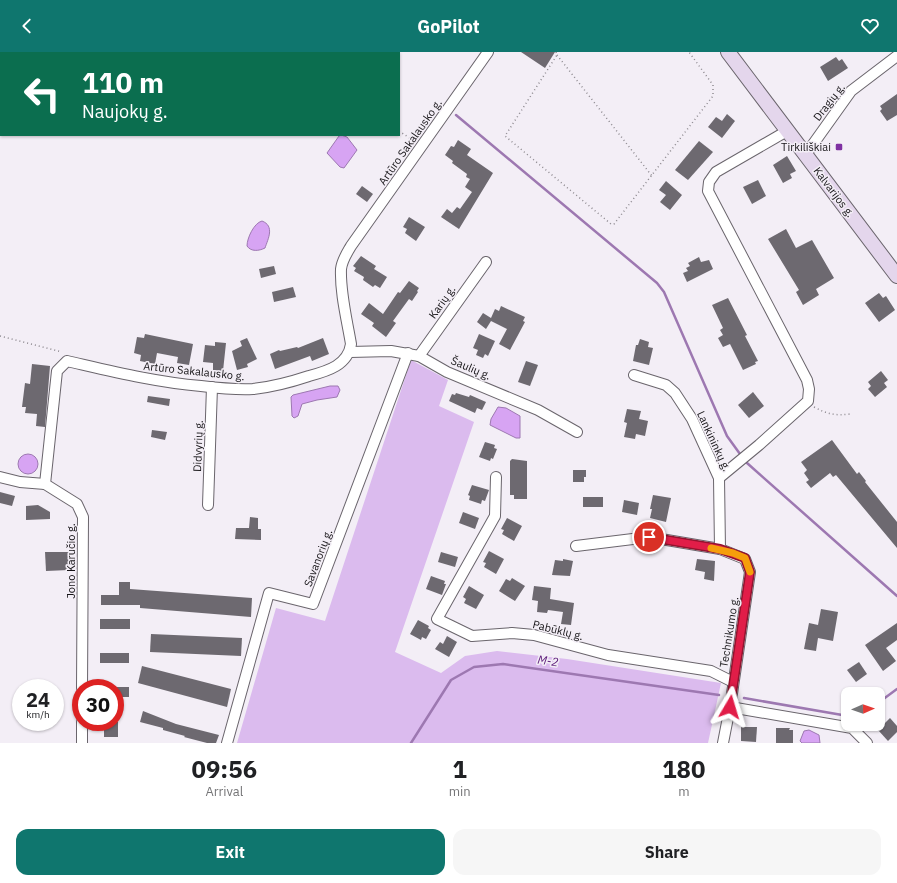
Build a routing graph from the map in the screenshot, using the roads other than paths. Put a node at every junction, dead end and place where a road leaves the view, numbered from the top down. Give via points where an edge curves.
1 (488, 52) edge
2 (728, 52) edge
3 (897, 56) edge
4 (787, 131) junction
5 (806, 154) junction
6 (486, 262) dead end
7 (895, 267) edge
8 (350, 352) junction
9 (408, 353) junction
10 (419, 356) junction
11 (634, 375) dead end
12 (212, 387) junction
13 (577, 432) dead end
14 (0, 477) edge
15 (496, 477) dead end
16 (719, 478) junction
17 (45, 484) junction
18 (208, 505) dead end
19 (576, 546) dead end
20 (720, 549) junction
21 (82, 679) edge
22 (733, 682) junction
23 (730, 707) junction
24 (82, 731) edge
25 (82, 743) edge
26 (227, 743) edge
27 (723, 743) edge
28 (866, 743) edge

1 - 8 street, Artūro Sakalausko g. via 344,258 342,274
2 - 4 main road, Kalvarijos g.
3 - 5 street, Dragių g. via 851,91
4 - 5 main road, Kalvarijos g.
4 - 16 street via 716,172 709,182 708,191 806,380 809,390 808,401
5 - 7 main road, Kalvarijos g.
6 - 10 street, Karių g.
8 - 9 street, Šaulių g.
8 - 12 street, Artūro Sakalausko g. via 345,360 327,372 292,381 253,389
9 - 10 street, Šaulių g.
9 - 26 street, Savanorių g. via 314,604 269,593
10 - 13 street, Šaulių g. via 447,372 538,410
11 - 16 street, Lankininkų g. via 666,385 675,393 692,420
12 - 17 street, Artūro Sakalausko g. via 132,377 67,361 57,371
12 - 18 street, Didvyrių g.
14 - 17 street
15 - 22 street, Pabūklų g. via 494,516 437,619 472,636 512,633 534,635 608,655 711,671
16 - 20 street, Lankininkų g.
17 - 21 street, Jono Karučio g. via 77,504 83,517
19 - 20 street via 649,537
20 - 22 street, Technikumo g. via 745,558 750,572
22 - 23 street, Technikumo g.
23 - 27 street, Technikumo g.
23 - 28 street via 852,728
24 - 25 street

